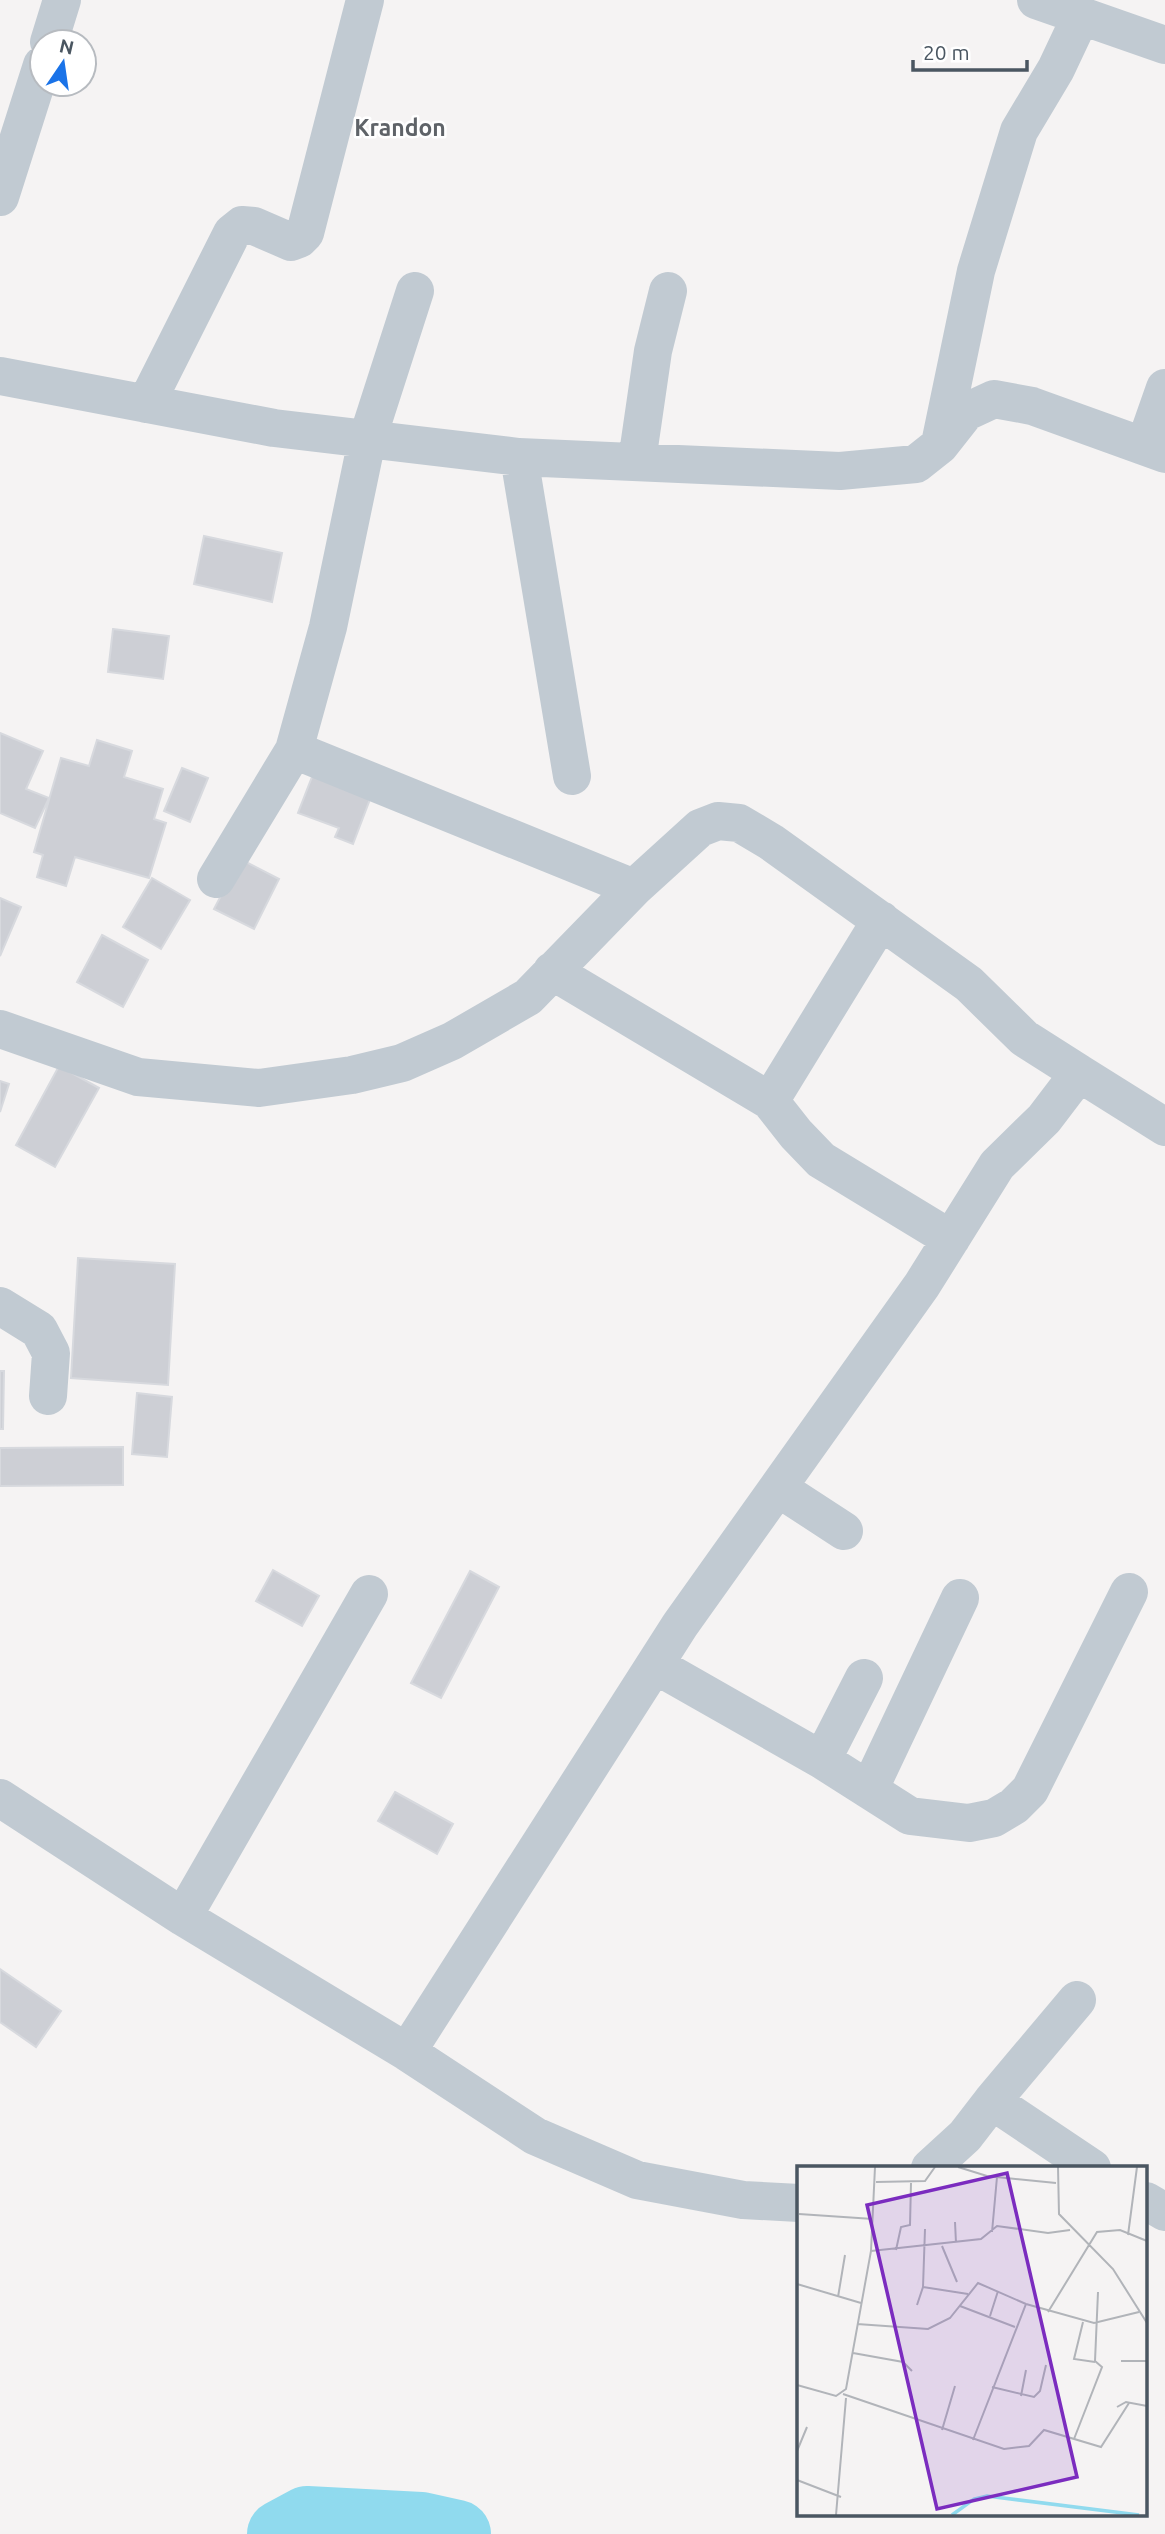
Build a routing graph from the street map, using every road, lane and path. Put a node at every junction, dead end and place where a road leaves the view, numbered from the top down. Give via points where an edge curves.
1 (62, 0) edge
2 (365, 0) edge
3 (1036, 0) edge
4 (1081, 16) junction
5 (53, 28) edge
6 (1165, 46) edge
7 (28, 91) edge
8 (12, 120) edge
9 (0, 197) edge
10 (415, 291) dead end
11 (668, 291) dead end
12 (0, 376) edge
13 (1165, 388) edge
14 (145, 404) junction
15 (367, 440) junction
16 (940, 445) junction
17 (1155, 449) edge
18 (519, 457) junction
19 (637, 461) junction
20 (294, 750) junction
21 (572, 776) dead end
22 (216, 880) dead end
23 (634, 888) junction
24 (881, 920) junction
25 (552, 971) junction
26 (0, 1029) edge
27 (1079, 1073) junction
28 (770, 1101) junction
29 (1165, 1127) edge
30 (951, 1238) junction
31 (0, 1306) edge
32 (48, 1396) dead end
33 (778, 1488) junction
34 (844, 1531) dead end
35 (1129, 1591) dead end
36 (369, 1594) dead end
37 (961, 1598) dead end
38 (655, 1665) junction
39 (864, 1678) dead end
40 (822, 1760) junction
41 (869, 1790) junction
42 (0, 1798) edge
43 (183, 1917) junction
44 (1077, 2000) dead end
45 (407, 2052) junction
46 (992, 2101) junction
47 (932, 2166) edge
48 (1089, 2166) edge
49 (1148, 2202) edge
50 (797, 2203) edge
51 (1165, 2212) edge

1 - 5 street
2 - 14 street via 304,233 291,242 254,226 242,225 232,233
3 - 4 street
4 - 6 street
4 - 16 street via 1019,131 976,271
7 - 8 street
8 - 9 street
10 - 15 street
11 - 19 street via 653,351
12 - 14 street
13 - 17 street
14 - 15 street
15 - 18 street
15 - 20 street via 328,627
16 - 17 street via 966,412 995,399 1032,406
16 - 19 street via 916,464 840,471
18 - 19 street
18 - 21 street
20 - 22 street
20 - 23 street
23 - 24 street via 700,828 718,821 738,822
23 - 25 street
24 - 27 street via 968,984 1024,1038
24 - 28 street
25 - 26 street via 528,997 452,1041 402,1063 259,1088 138,1077
25 - 28 street
27 - 29 street
27 - 30 street via 1044,1119 997,1165
28 - 30 street via 821,1160
30 - 33 street
31 - 32 street via 39,1330 51,1353
33 - 34 street
33 - 38 street
35 - 41 street via 1030,1790 1014,1806 994,1818 943,1822 910,1816
36 - 43 street
37 - 41 street
38 - 40 street
38 - 45 street
39 - 40 street
40 - 41 street
42 - 43 street
43 - 45 street
44 - 46 street
45 - 50 street via 535,2136 637,2180 743,2200
46 - 47 street via 965,2136
46 - 48 street
49 - 51 street

